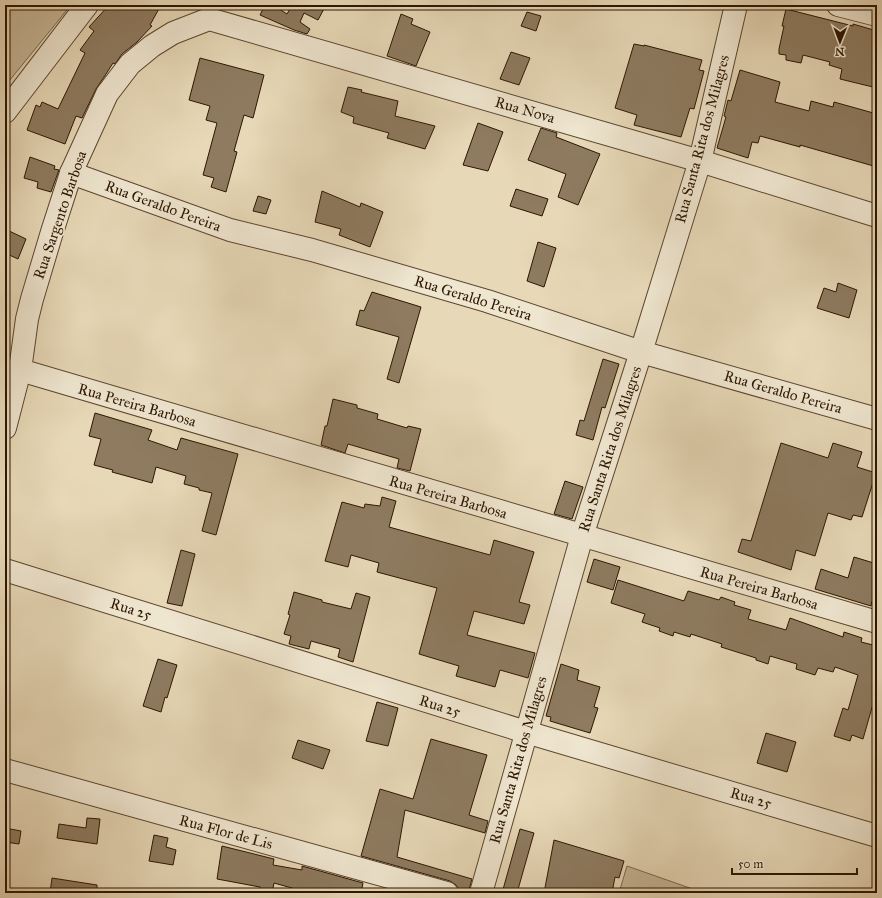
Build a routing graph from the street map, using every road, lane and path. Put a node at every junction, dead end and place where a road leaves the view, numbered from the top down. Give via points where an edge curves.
1 (87, 5) edge
2 (736, 5) edge
3 (838, 5) edge
4 (213, 12) edge
5 (877, 15) edge
6 (173, 33) joint
7 (5, 112) edge
8 (700, 161) junction
9 (71, 173) junction
10 (877, 216) edge
11 (641, 352) junction
12 (20, 370) junction
13 (877, 419) edge
14 (5, 428) edge
15 (582, 536) junction
16 (5, 570) edge
17 (877, 622) edge
18 (526, 732) junction
19 (5, 770) edge
20 (877, 836) edge
21 (447, 893) edge
22 (481, 893) edge

1 - 7 street
2 - 8 street, Rua Santa Rita dos Milagres
3 - 5 street
4 - 6 street, Rua Nova
4 - 8 street, Rua Nova
6 - 9 street, Rua Sargento Barbosa via 130,64 117,79 107,94
8 - 10 street, Rua Nova
8 - 11 street, Rua Santa Rita dos Milagres
9 - 11 street, Rua Geraldo Pereira via 230,230 312,250 487,301
9 - 12 street, Rua Sargento Barbosa via 32,299
11 - 13 street, Rua Geraldo Pereira
11 - 15 street, Rua Santa Rita dos Milagres
12 - 14 street, Rua Sargento Barbosa
12 - 15 street, Rua Pereira Barbosa
15 - 17 street, Rua Pereira Barbosa
15 - 18 street, Rua Santa Rita dos Milagres
16 - 18 street, Rua 25
18 - 20 street, Rua 25
18 - 22 street, Rua Santa Rita dos Milagres
19 - 21 street, Rua Flor de Lis

